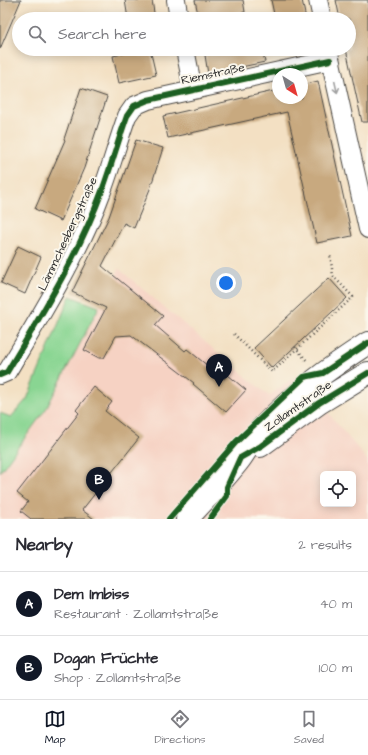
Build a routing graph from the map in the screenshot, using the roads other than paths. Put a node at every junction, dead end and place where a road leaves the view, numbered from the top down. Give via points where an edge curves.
1 (176, 0) edge
2 (318, 0) edge
3 (178, 12) edge
4 (321, 12) edge
5 (186, 56) edge
6 (325, 56) edge
7 (329, 56) edge
8 (193, 90) junction
9 (148, 100) joint
10 (368, 229) edge
11 (368, 343) edge
12 (368, 373) edge
13 (0, 375) edge
14 (240, 458) junction
15 (187, 519) edge

1 - 3 street
2 - 4 street
5 - 8 street
6 - 8 street, Riemstraße
7 -> 10 street
8 - 9 street, Riemstraße
9 - 13 street, Lämmchesbergstraße via 134,106 127,116 102,192 75,250 44,311 7,372
11 - 14 main road, Zollamtstraße via 305,386 252,439
12 - 14 main road, Zollamtstraße via 319,403 261,446
14 - 15 main road, Zollamtstraße

